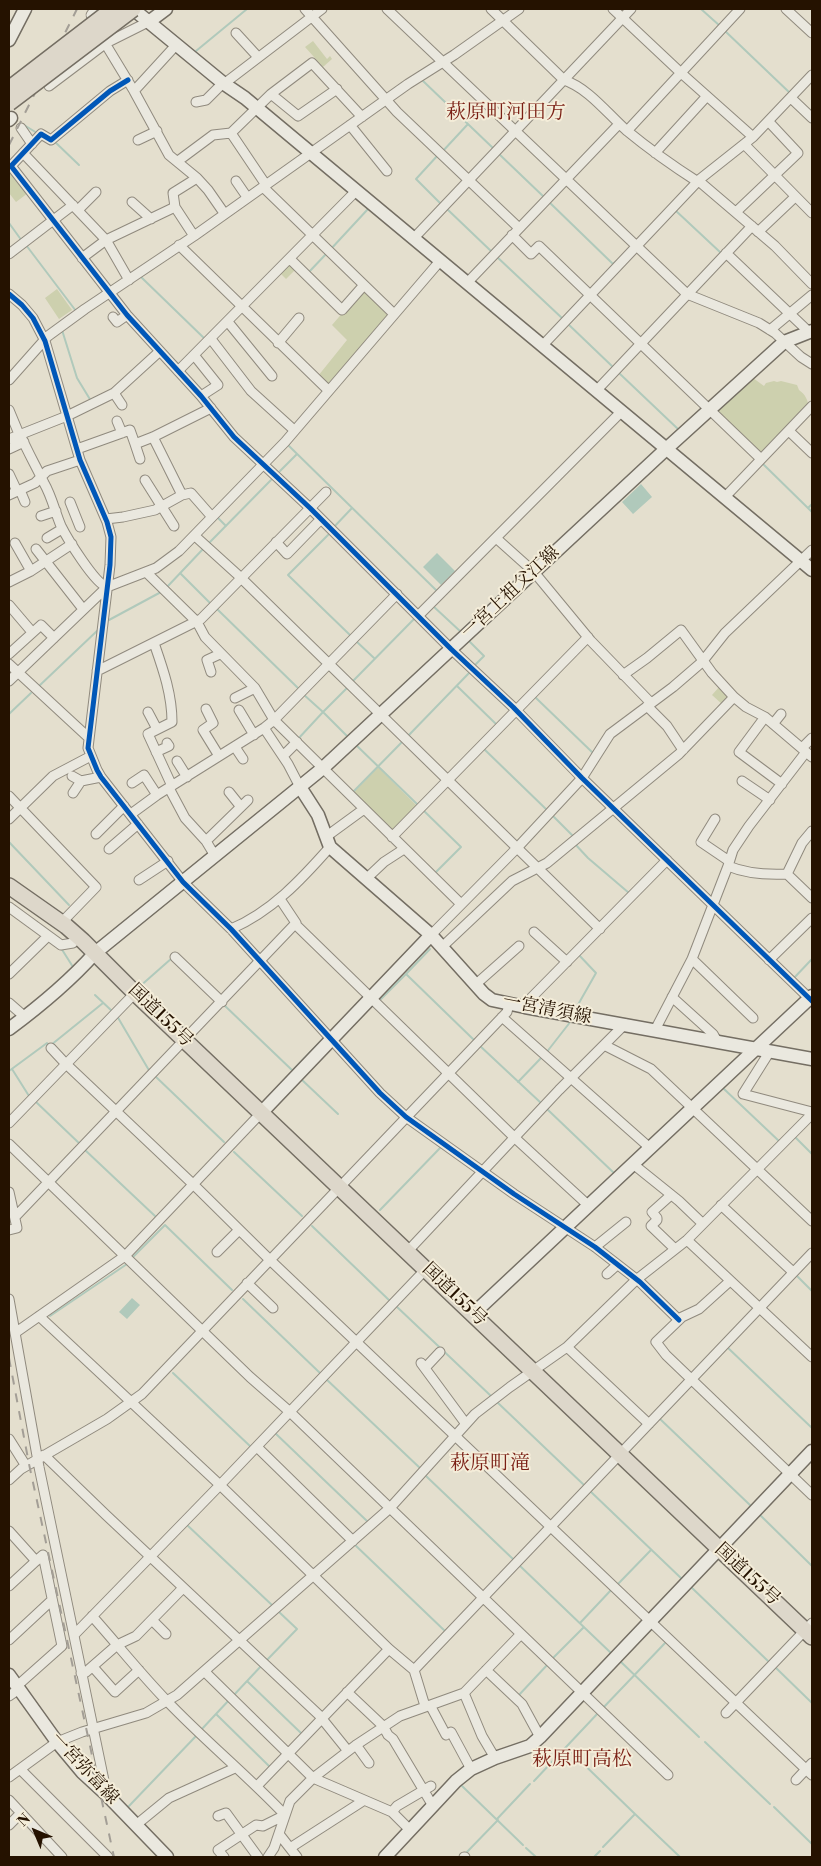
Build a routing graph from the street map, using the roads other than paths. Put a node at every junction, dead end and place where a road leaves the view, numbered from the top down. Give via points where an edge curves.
1 (25, 9) edge
2 (95, 9) edge
3 (113, 9) edge
4 (133, 9) edge
5 (166, 9) edge
6 (304, 9) edge
7 (322, 9) edge
8 (387, 9) edge
9 (491, 9) edge
10 (519, 9) edge
11 (613, 9) edge
12 (631, 9) edge
13 (740, 9) edge
14 (786, 9) edge
15 (312, 16) junction
16 (623, 18) junction
17 (503, 20) junction
18 (150, 21) junction
19 (236, 33) dead end
20 (812, 33) edge
21 (9, 40) edge
22 (106, 43) junction
23 (178, 44) junction
24 (258, 57) junction
25 (444, 62) junction
26 (680, 72) junction
27 (812, 75) edge
28 (128, 80) junction
29 (564, 80) junction
30 (224, 83) junction
31 (48, 86) dead end
32 (9, 89) edge
33 (337, 89) junction
34 (134, 90) junction
35 (271, 94) junction
36 (707, 96) junction
37 (791, 98) junction
38 (387, 100) junction
39 (196, 102) dead end
40 (256, 107) junction
41 (9, 115) edge
42 (362, 117) junction
43 (812, 118) edge
44 (769, 122) junction
45 (619, 124) junction
46 (350, 126) junction
47 (21, 128) dead end
48 (515, 130) junction
49 (157, 131) junction
50 (627, 131) junction
51 (231, 133) junction
52 (754, 137) junction
53 (138, 140) dead end
54 (32, 144) junction
55 (744, 145) junction
56 (23, 153) junction
57 (311, 153) junction
58 (655, 153) junction
59 (178, 161) junction
60 (10, 167) edge
61 (387, 171) dead end
62 (774, 176) junction
63 (196, 178) junction
64 (566, 179) junction
65 (468, 180) junction
66 (236, 181) dead end
67 (698, 182) junction
68 (264, 186) junction
69 (356, 191) junction
70 (96, 192) dead end
71 (795, 197) junction
72 (247, 198) junction
73 (132, 202) dead end
74 (175, 207) junction
75 (75, 208) junction
76 (736, 212) junction
77 (224, 213) junction
78 (812, 213) edge
79 (151, 219) junction
80 (53, 221) junction
81 (520, 228) junction
82 (755, 229) junction
83 (313, 235) junction
84 (512, 235) junction
85 (194, 236) junction
86 (413, 239) junction
87 (106, 240) junction
88 (179, 245) junction
89 (636, 246) junction
90 (726, 253) junction
91 (9, 254) edge
92 (82, 258) junction
93 (290, 258) junction
94 (440, 261) junction
95 (305, 274) junction
96 (129, 280) junction
97 (297, 281) dead end
98 (467, 283) junction
99 (812, 284) edge
100 (364, 285) junction
101 (109, 292) junction
102 (9, 294) edge
103 (687, 294) junction
104 (590, 295) junction
105 (812, 295) edge
106 (242, 308) junction
107 (394, 314) junction
108 (789, 314) junction
109 (127, 315) junction
110 (113, 316) dead end
111 (299, 318) dead end
112 (228, 322) junction
113 (770, 330) junction
114 (810, 332) edge
115 (211, 339) junction
116 (45, 341) junction
117 (278, 342) junction
118 (784, 342) junction
119 (640, 343) junction
120 (542, 345) junction
121 (160, 351) junction
122 (194, 355) junction
123 (812, 364) edge
124 (178, 371) junction
125 (272, 376) dead end
126 (9, 380) edge
127 (328, 390) junction
128 (596, 390) junction
129 (114, 393) junction
130 (201, 396) junction
131 (122, 405) dead end
132 (812, 406) edge
133 (211, 408) junction
134 (9, 410) edge
135 (710, 410) junction
136 (621, 412) junction
137 (67, 416) junction
138 (116, 421) dead end
139 (294, 430) junction
140 (789, 431) junction
141 (122, 433) junction
142 (21, 437) junction
143 (153, 437) junction
144 (9, 439) edge
145 (135, 444) junction
146 (9, 448) edge
147 (77, 448) junction
148 (666, 450) junction
149 (812, 453) edge
150 (761, 459) junction
151 (80, 460) junction
152 (140, 460) dead end
153 (264, 464) junction
154 (9, 474) edge
155 (41, 477) junction
156 (145, 480) dead end
157 (15, 492) edge
158 (326, 492) dead end
159 (182, 495) junction
160 (725, 497) junction
161 (25, 502) dead end
162 (161, 507) junction
163 (310, 508) junction
164 (56, 509) junction
165 (41, 516) dead end
166 (212, 517) junction
167 (106, 519) junction
168 (321, 519) junction
169 (174, 526) dead end
170 (80, 527) dead end
171 (62, 528) junction
172 (195, 536) junction
173 (47, 538) dead end
174 (496, 538) junction
175 (276, 542) junction
176 (15, 543) dead end
177 (72, 544) junction
178 (36, 549) dead end
179 (812, 550) edge
180 (801, 561) junction
181 (45, 562) junction
182 (812, 570) edge
183 (31, 571) junction
184 (146, 572) junction
185 (534, 572) junction
186 (241, 579) junction
187 (9, 581) edge
188 (107, 587) junction
189 (397, 594) junction
190 (9, 605) edge
191 (83, 608) junction
192 (419, 616) junction
193 (197, 622) junction
194 (32, 632) junction
195 (588, 637) junction
196 (54, 638) junction
197 (154, 643) junction
198 (451, 649) junction
199 (9, 654) edge
200 (220, 654) junction
201 (704, 659) junction
202 (9, 664) edge
203 (329, 664) junction
204 (97, 671) junction
205 (18, 672) junction
206 (211, 672) dead end
207 (623, 674) junction
208 (9, 681) edge
209 (255, 688) junction
210 (734, 697) junction
211 (235, 698) dead end
212 (649, 705) junction
213 (206, 709) dead end
214 (238, 710) dead end
215 (516, 711) junction
216 (148, 712) dead end
217 (380, 714) junction
218 (781, 714) dead end
219 (765, 717) junction
220 (274, 720) junction
221 (773, 724) junction
222 (264, 728) junction
223 (157, 729) junction
224 (254, 735) junction
225 (89, 738) junction
226 (812, 738) edge
227 (297, 742) junction
228 (167, 743) dead end
229 (235, 747) junction
230 (683, 750) junction
231 (156, 752) junction
232 (807, 752) edge
233 (91, 756) junction
234 (219, 756) junction
235 (283, 756) junction
236 (243, 759) dead end
237 (177, 761) dead end
238 (323, 768) junction
239 (72, 776) dead end
240 (101, 777) junction
241 (187, 778) junction
242 (582, 778) junction
243 (448, 780) junction
244 (80, 781) junction
245 (742, 781) dead end
246 (132, 783) dead end
247 (782, 784) junction
248 (170, 787) junction
249 (300, 787) junction
250 (229, 792) dead end
251 (73, 793) dead end
252 (9, 796) edge
253 (157, 796) junction
254 (770, 800) junction
255 (124, 806) junction
256 (613, 807) junction
257 (20, 808) junction
258 (364, 809) junction
259 (130, 814) junction
260 (9, 819) edge
261 (715, 819) dead end
262 (138, 824) junction
263 (812, 831) edge
264 (96, 834) dead end
265 (392, 837) junction
266 (206, 841) junction
267 (328, 842) junction
268 (517, 848) junction
269 (109, 849) dead end
270 (404, 849) junction
271 (215, 856) junction
272 (168, 860) junction
273 (666, 860) junction
274 (728, 863) junction
275 (538, 869) junction
276 (787, 874) junction
277 (9, 878) edge
278 (366, 879) junction
279 (140, 880) dead end
280 (183, 882) junction
281 (9, 886) edge
282 (9, 897) edge
283 (812, 898) edge
284 (280, 899) junction
285 (461, 904) junction
286 (714, 904) junction
287 (9, 907) edge
288 (812, 918) edge
289 (295, 924) junction
290 (66, 926) junction
291 (231, 929) junction
292 (600, 929) junction
293 (534, 932) dead end
294 (431, 935) junction
295 (48, 936) junction
296 (73, 943) junction
297 (519, 946) dead end
298 (442, 947) junction
299 (95, 953) junction
300 (174, 957) dead end
301 (692, 959) junction
302 (769, 960) junction
303 (260, 961) junction
304 (566, 962) junction
305 (9, 974) edge
306 (475, 986) junction
307 (135, 992) junction
308 (672, 997) junction
309 (371, 998) junction
310 (812, 998) edge
311 (222, 1002) junction
312 (9, 1003) edge
313 (509, 1004) junction
314 (525, 1007) junction
315 (25, 1017) junction
316 (502, 1017) junction
317 (752, 1018) dead end
318 (625, 1024) junction
319 (9, 1029) edge
320 (655, 1030) junction
321 (185, 1040) junction
322 (332, 1040) junction
323 (717, 1041) junction
324 (604, 1045) junction
325 (51, 1048) dead end
326 (757, 1048) junction
327 (770, 1051) junction
328 (812, 1059) edge
329 (65, 1064) junction
330 (448, 1073) junction
331 (570, 1079) junction
332 (693, 1108) junction
333 (116, 1112) junction
334 (262, 1112) junction
335 (812, 1113) edge
336 (406, 1117) junction
337 (9, 1123) edge
338 (515, 1138) junction
339 (9, 1144) edge
340 (650, 1148) junction
341 (633, 1164) junction
342 (756, 1170) junction
343 (484, 1172) junction
344 (49, 1183) junction
345 (194, 1185) junction
346 (339, 1186) junction
347 (9, 1192) edge
348 (671, 1194) junction
349 (721, 1205) junction
350 (589, 1206) junction
351 (15, 1217) junction
352 (812, 1221) edge
353 (626, 1222) dead end
354 (702, 1223) junction
355 (565, 1228) junction
356 (9, 1230) edge
357 (239, 1230) junction
358 (687, 1240) junction
359 (595, 1247) junction
360 (675, 1249) junction
361 (217, 1252) dead end
362 (407, 1252) junction
363 (812, 1253) edge
364 (125, 1256) junction
365 (270, 1260) junction
366 (617, 1265) junction
367 (426, 1269) junction
368 (793, 1272) junction
369 (607, 1274) dead end
370 (636, 1280) junction
371 (730, 1281) junction
372 (247, 1284) junction
373 (9, 1299) edge
374 (760, 1307) junction
375 (273, 1308) dead end
376 (473, 1314) junction
377 (39, 1316) junction
378 (679, 1320) junction
379 (203, 1330) junction
380 (15, 1333) junction
381 (356, 1342) junction
382 (567, 1347) junction
383 (440, 1352) dead end
384 (812, 1357) edge
385 (533, 1371) junction
386 (692, 1378) junction
387 (132, 1402) junction
388 (290, 1412) junction
389 (466, 1424) junction
390 (649, 1424) junction
391 (454, 1436) junction
392 (9, 1439) edge
393 (257, 1447) junction
394 (812, 1450) edge
395 (620, 1454) junction
396 (41, 1457) junction
397 (26, 1466) junction
398 (790, 1474) junction
399 (9, 1480) edge
400 (220, 1485) junction
401 (812, 1495) edge
402 (390, 1508) junction
403 (551, 1526) junction
404 (9, 1531) edge
405 (352, 1541) junction
406 (719, 1548) junction
407 (151, 1557) junction
408 (36, 1561) junction
409 (313, 1576) junction
410 (9, 1586) edge
411 (183, 1588) junction
412 (483, 1597) junction
413 (52, 1600) junction
414 (92, 1616) junction
415 (152, 1620) junction
416 (650, 1621) junction
417 (810, 1630) edge
418 (166, 1634) dead end
419 (521, 1634) junction
420 (74, 1635) junction
421 (9, 1640) edge
422 (240, 1641) junction
423 (118, 1645) junction
424 (389, 1649) junction
425 (93, 1667) junction
426 (139, 1670) junction
427 (414, 1670) junction
428 (486, 1670) junction
429 (205, 1672) junction
430 (81, 1673) junction
431 (9, 1675) edge
432 (15, 1690) edge
433 (347, 1692) junction
434 (582, 1692) junction
435 (464, 1693) junction
436 (167, 1701) junction
437 (736, 1702) junction
438 (428, 1706) junction
439 (726, 1713) dead end
440 (321, 1719) junction
441 (383, 1726) junction
442 (93, 1729) junction
443 (540, 1737) junction
444 (57, 1742) junction
445 (352, 1748) junction
446 (288, 1753) junction
447 (495, 1758) junction
448 (369, 1764) dead end
449 (20, 1768) junction
450 (235, 1768) junction
451 (470, 1769) junction
452 (810, 1769) edge
453 (668, 1775) dead end
454 (9, 1777) edge
455 (314, 1778) junction
456 (796, 1780) dead end
457 (257, 1786) junction
458 (427, 1788) junction
459 (107, 1795) junction
460 (9, 1800) edge
461 (363, 1800) junction
462 (433, 1806) junction
463 (392, 1812) junction
464 (20, 1814) junction
465 (285, 1815) junction
466 (218, 1816) dead end
467 (9, 1825) edge
468 (136, 1825) junction
469 (410, 1830) junction
470 (241, 1834) junction
471 (279, 1834) junction
472 (289, 1847) junction
473 (101, 1855) edge
474 (269, 1856) edge
475 (62, 1857) edge
476 (167, 1857) edge
477 (224, 1857) edge
478 (258, 1857) edge
479 (297, 1857) edge
480 (385, 1857) edge

1 - 21 street
2 - 22 street via 91,15
3 - 32 highway, bridge
4 - 18 street
4 - 41 highway, bridge
5 - 18 street
6 - 15 street
7 - 15 street
8 - 25 street
9 - 17 street
10 - 17 street
11 - 16 street
12 - 16 street
13 - 26 street
14 - 20 street
15 - 24 street
15 - 38 street
16 - 26 street
16 - 29 street
17 - 25 street
17 - 29 street
18 - 22 street
18 - 23 street
19 - 24 street
22 - 28 street
22 - 31 street
23 - 30 street
23 - 34 street
24 - 30 street
25 - 38 street
25 - 48 street
26 - 36 street
26 - 50 street
27 - 37 street
28 - 34 street
28 - 54 street via 51,140 41,134
29 - 45 street via 576,84
29 - 48 street
30 - 39 street via 206,100
30 - 40 street
33 - 35 street via 298,116
33 - 35 street via 312,63
33 - 42 street
34 - 49 street
35 - 40 street
36 - 52 street
36 - 58 street
37 - 43 street
37 - 44 street
38 - 42 street
38 - 65 street
40 - 51 street
40 - 57 street
42 - 46 street
44 - 52 street
44 - 62 street via 798,153
45 - 50 street
45 - 64 street
46 - 57 street
46 - 61 street
47 - 54 street
48 - 64 street
48 - 65 street
49 - 53 street
49 - 59 street via 169,155
50 - 58 street
51 - 59 street via 213,135
51 - 68 street
52 - 55 street
54 - 56 street
55 - 62 street
55 - 67 street
56 - 60 street
56 - 75 street
57 - 68 street
57 - 69 street
58 - 67 street
59 - 63 street
60 - 80 street
62 - 71 street
62 - 76 street
63 - 74 street via 173,194
63 - 77 street
64 - 81 street
64 - 89 street
65 - 81 street
65 - 86 street
66 - 72 street
67 - 76 street
67 - 89 street
68 - 72 street
68 - 83 street
69 - 83 street
69 - 86 street
70 - 75 street
71 - 78 street
71 - 82 street
72 - 77 street
73 - 79 street
74 - 79 street
74 - 85 street
75 - 80 street
75 - 87 street
76 - 82 street
77 - 85 street
79 - 87 street
80 - 91 street
80 - 92 street
81 - 84 street
82 - 90 street
82 - 99 street
83 - 93 street
83 - 100 street
84 - 98 street
84 - 104 street via 532,254 539,246
85 - 88 street
86 - 94 street
87 - 92 street
87 - 96 street
88 - 96 street
88 - 106 street
89 - 103 street
89 - 104 street
90 - 103 street
90 - 108 street
92 - 101 street
93 - 95 street
93 - 106 street
94 - 98 street
94 - 107 street
95 - 97 street
95 - 100 street via 342,310
96 - 101 street
98 - 120 street
100 - 107 street
101 - 109 street
101 - 116 street
102 - 116 street via 33,318
103 - 113 street
103 - 119 street
104 - 119 street
104 - 120 street
105 - 108 street
106 - 112 street
106 - 117 street
107 - 127 street
108 - 113 street
108 - 114 street
109 - 110 street via 117,322
109 - 121 street
111 - 117 street
112 - 115 street
112 - 125 street
113 - 118 street
114 - 118 street, 一宮上祖父江線
115 - 122 street
115 - 139 street via 251,391
116 - 126 street
116 - 137 street
117 - 127 street
118 - 123 street
118 - 135 street, 一宮上祖父江線
119 - 128 street
119 - 135 street
120 - 128 street
121 - 124 street
121 - 129 street
122 - 124 street
122 - 130 street via 218,384
124 - 130 street
127 - 139 street
128 - 136 street
129 - 131 street
129 - 137 street
130 - 133 street
132 - 140 street
133 - 143 street
133 - 153 street via 234,437
134 - 142 street
135 - 148 street, 一宮上祖父江線
135 - 150 street
136 - 148 street
136 - 174 street
137 - 142 street
137 - 147 street
138 - 141 street
139 - 153 street
140 - 149 street
140 - 150 street
141 - 145 street via 130,430
141 - 147 street
142 - 144 street
142 - 146 street
142 - 155 street
143 - 145 street
143 - 159 street
145 - 152 street
147 - 151 street
148 - 160 street
148 - 185 street, 一宮上祖父江線
150 - 160 street
151 - 155 street via 47,471
151 - 167 street
153 - 163 street
153 - 166 street
154 - 157 street
155 - 157 street
155 - 164 street
156 - 162 street
157 - 161 street
158 - 163 street
159 - 162 street
159 - 166 street via 191,493
160 - 180 street
162 - 167 street via 141,514
162 - 169 street
163 - 168 street
163 - 175 street
164 - 165 street
164 - 170 street via 73,501
164 - 171 street
166 - 172 street
167 - 188 street via 110,537
168 - 175 street via 287,554
168 - 189 street
171 - 173 street
171 - 177 street
172 - 184 street via 164,563
172 - 186 street
174 - 185 street
174 - 192 street
175 - 186 street
176 - 183 street
177 - 181 street
177 - 188 street via 102,586
178 - 181 street
179 - 180 street
180 - 182 street
180 - 201 street via 725,633
181 - 183 street
181 - 191 street
183 - 187 street
184 - 188 street
184 - 193 street
185 - 195 street
185 - 198 street, 一宮上祖父江線
186 - 193 street
186 - 203 street
188 - 191 street
188 - 204 street
189 - 192 street
189 - 203 street
190 - 194 street
191 - 196 street
192 - 198 street
193 - 197 street
193 - 200 street
194 - 196 street via 41,625
194 - 199 street
195 - 207 street
195 - 215 street
196 - 205 street
197 - 204 street
197 - 223 street via 172,711 172,722
198 - 215 street
198 - 217 street, 一宮上祖父江線
200 - 206 street via 207,660
200 - 209 street
201 - 207 street via 681,630
201 - 210 street
201 - 212 street
202 - 205 street
203 - 217 street
203 - 220 street
204 - 225 street
205 - 208 street
205 - 225 street
207 - 212 street
209 - 211 street
209 - 220 street
210 - 219 street
210 - 230 street
212 - 230 street
212 - 242 street via 610,734
213 - 234 street via 213,722 203,730
214 - 224 street
215 - 242 street
215 - 243 street
216 - 223 street
217 - 238 street, 一宮上祖父江線
217 - 243 street
218 - 221 street
219 - 221 street
219 - 247 street via 739,752
220 - 222 street
220 - 227 street
221 - 232 street
222 - 224 street
222 - 235 street
223 - 231 street via 148,734
224 - 229 street
225 - 233 street
226 - 232 street
227 - 235 street
227 - 238 street
228 - 231 street via 169,746
229 - 234 street
229 - 236 street
230 - 256 street
231 - 248 street
232 - 247 street
233 - 240 street
233 - 257 street via 53,776
234 - 241 street
235 - 249 street
237 - 241 street
238 - 249 street, 一宮上祖父江線
238 - 258 street
239 - 244 street
240 - 244 street
240 - 255 street
241 - 248 street
242 - 256 street
242 - 268 street
243 - 265 street
243 - 268 street
244 - 251 street
245 - 254 street
246 - 253 street via 144,775
247 - 254 street
248 - 253 street
248 - 266 street via 185,818
249 - 267 street via 318,815
249 - 271 street, 一宮上祖父江線
250 - 266 street via 245,803
252 - 257 street
253 - 259 street
254 - 274 street via 733,850
255 - 259 street
255 - 264 street
256 - 273 street
256 - 275 street
257 - 260 street
257 - 290 street via 96,887 65,919
258 - 265 street
258 - 267 street
259 - 262 street
261 - 274 street via 701,842
262 - 269 street
262 - 272 street
263 - 276 street via 802,843
265 - 270 street
266 - 271 street
267 - 278 street, 一宮清須線
267 - 284 street
268 - 275 street
268 - 285 street
270 - 278 street
270 - 285 street
271 - 280 street, 一宮上祖父江線
272 - 279 street
272 - 280 street
273 - 286 street
273 - 292 street
274 - 276 street via 738,870 754,874
274 - 286 street
275 - 292 street
275 - 298 street via 512,881
276 - 283 street
277 - 290 street via 62,916
278 - 294 street, 一宮清須線
280 - 291 street
280 - 299 street, 一宮上祖父江線
281 - 290 highway, 国道155号
282 - 296 highway, 国道155号
284 - 289 street
284 - 291 street via 260,915
285 - 294 street
286 - 301 street
286 - 302 street
287 - 295 street
288 - 302 street
289 - 303 street
289 - 309 street
290 - 299 highway, 国道155号
291 - 303 street
292 - 304 street
293 - 304 street
294 - 298 street, 一宮清須線
294 - 309 street
295 - 296 street via 62,945
295 - 305 street
296 - 299 highway, 国道155号
297 - 306 street
298 - 306 street, 一宮清須線
299 - 307 highway, 国道155号
299 - 315 street, 一宮上祖父江線 via 76,975
300 - 311 street
301 - 308 street
301 - 317 street
302 - 310 street
303 - 311 street
303 - 322 street
304 - 314 street
306 - 313 street, 一宮清須線 via 492,1000
307 - 321 highway, 国道155号
307 - 329 street
308 - 320 street
308 - 323 street
309 - 322 street
309 - 330 street
310 - 326 street
311 - 321 street
312 - 315 street
313 - 314 street, 一宮清須線
313 - 316 street
314 - 318 street, 一宮清須線
315 - 319 street, 一宮上祖父江線
316 - 330 street
316 - 331 street
318 - 320 street, 一宮清須線
318 - 324 street
320 - 323 street, 一宮清須線
321 - 333 street
321 - 334 highway, 国道155号
322 - 334 street
322 - 336 street
323 - 326 street, 一宮清須線
324 - 331 street
324 - 332 street via 651,1069
325 - 329 street
326 - 327 street, 一宮清須線
326 - 332 street
327 - 328 street, 一宮清須線
327 - 335 street via 743,1094
329 - 333 street
329 - 337 street
330 - 336 street
330 - 338 street
331 - 338 street
331 - 340 street
332 - 340 street
332 - 342 street
333 - 344 street
333 - 345 street
334 - 345 street
334 - 346 highway, 国道155号
335 - 342 street
336 - 343 street
336 - 346 street
338 - 343 street
338 - 350 street
339 - 344 street
340 - 341 street
341 - 348 street
341 - 350 street
342 - 349 street
342 - 352 street
343 - 355 street
343 - 362 street
344 - 351 street
344 - 364 street
345 - 357 street
345 - 364 street
346 - 362 highway, 国道155号
346 - 365 street
347 - 351 street
348 - 354 street
348 - 360 street via 652,1212 658,1220 651,1226
349 - 354 street
349 - 368 street
350 - 355 street
351 - 356 street via 17,1228
353 - 359 street
354 - 358 street
355 - 359 street
355 - 376 street
357 - 361 street
357 - 365 street
358 - 360 street
358 - 371 street
359 - 366 street
360 - 370 street
362 - 367 highway, 国道155号
363 - 368 street
364 - 377 street
364 - 379 street
365 - 372 street
365 - 381 street
366 - 369 street
366 - 370 street
367 - 376 highway, 国道155号
367 - 381 street
368 - 374 street
370 - 378 street
370 - 382 street
371 - 374 street
371 - 378 street via 699,1309
372 - 375 street
372 - 379 street
373 - 380 street
374 - 384 street
374 - 386 street
376 - 385 highway, 国道155号
377 - 380 street
377 - 387 street
378 - 386 street via 656,1342
379 - 387 street
379 - 388 street
380 - 396 street via 25,1400
381 - 388 street
381 - 391 street
382 - 385 street
382 - 390 street
383 - 389 street via 423,1366
385 - 389 street
385 - 395 highway, 国道155号
386 - 390 street
386 - 398 street
387 - 396 street
387 - 400 street
388 - 393 street
388 - 402 street
389 - 391 street
390 - 395 street
391 - 402 street
391 - 403 street
392 - 397 street
393 - 400 street
393 - 405 street
394 - 398 street
395 - 403 street
395 - 406 highway, 国道155号
396 - 397 street
396 - 407 street
396 - 420 street
397 - 399 street
398 - 401 street
398 - 406 street
400 - 407 street
400 - 409 street
402 - 405 street
402 - 412 street
403 - 412 street
403 - 416 street
404 - 408 street
405 - 409 street
406 - 416 street
406 - 417 highway, 国道155号
407 - 411 street
407 - 414 street
408 - 410 street
408 - 413 street via 43,1555
409 - 422 street
409 - 424 street
411 - 415 street
411 - 422 street
412 - 419 street
412 - 427 street
413 - 421 street
413 - 432 street via 62,1646
414 - 420 street
414 - 423 street
415 - 418 street
415 - 423 street via 136,1636
416 - 434 street
416 - 437 street
417 - 437 street
419 - 428 street
419 - 434 street
420 - 430 street
422 - 429 street
422 - 440 street
423 - 425 street
423 - 426 street
424 - 427 street
424 - 433 street
425 - 426 street via 115,1692
425 - 430 street
426 - 436 street
427 - 438 street
428 - 435 street
428 - 443 street via 522,1704
429 - 436 street
429 - 446 street
430 - 442 street
431 - 432 street, 一宮弥富線
432 - 444 street, 一宮弥富線
433 - 440 street
433 - 441 street
434 - 443 street
434 - 453 street
435 - 438 street
435 - 447 street
436 - 442 street via 146,1713
436 - 450 street
437 - 439 street
437 - 452 street
438 - 441 street
438 - 451 street via 446,1735 452,1732
440 - 445 street
440 - 446 street
441 - 445 street
441 - 458 street
442 - 444 street
442 - 459 street
443 - 447 street via 518,1756
444 - 449 street
444 - 459 street, 一宮弥富線
445 - 448 street
445 - 455 street
446 - 455 street
446 - 457 street
447 - 451 street
449 - 454 street
449 - 473 street
450 - 457 street
450 - 468 street via 169,1798
451 - 462 street
452 - 456 street
455 - 461 street
455 - 465 street via 290,1801
457 - 465 street
458 - 462 street
458 - 463 street
459 - 468 street, 一宮弥富線
460 - 464 street
461 - 463 street
461 - 472 street
462 - 469 street
463 - 469 street
464 - 467 street
464 - 475 street
465 - 470 street
465 - 471 street
466 - 470 street via 226,1813
468 - 476 street, 一宮弥富線
469 - 480 street
470 - 477 street via 218,1850
470 - 478 street
471 - 472 street
471 - 474 street
472 - 474 street
472 - 479 street

